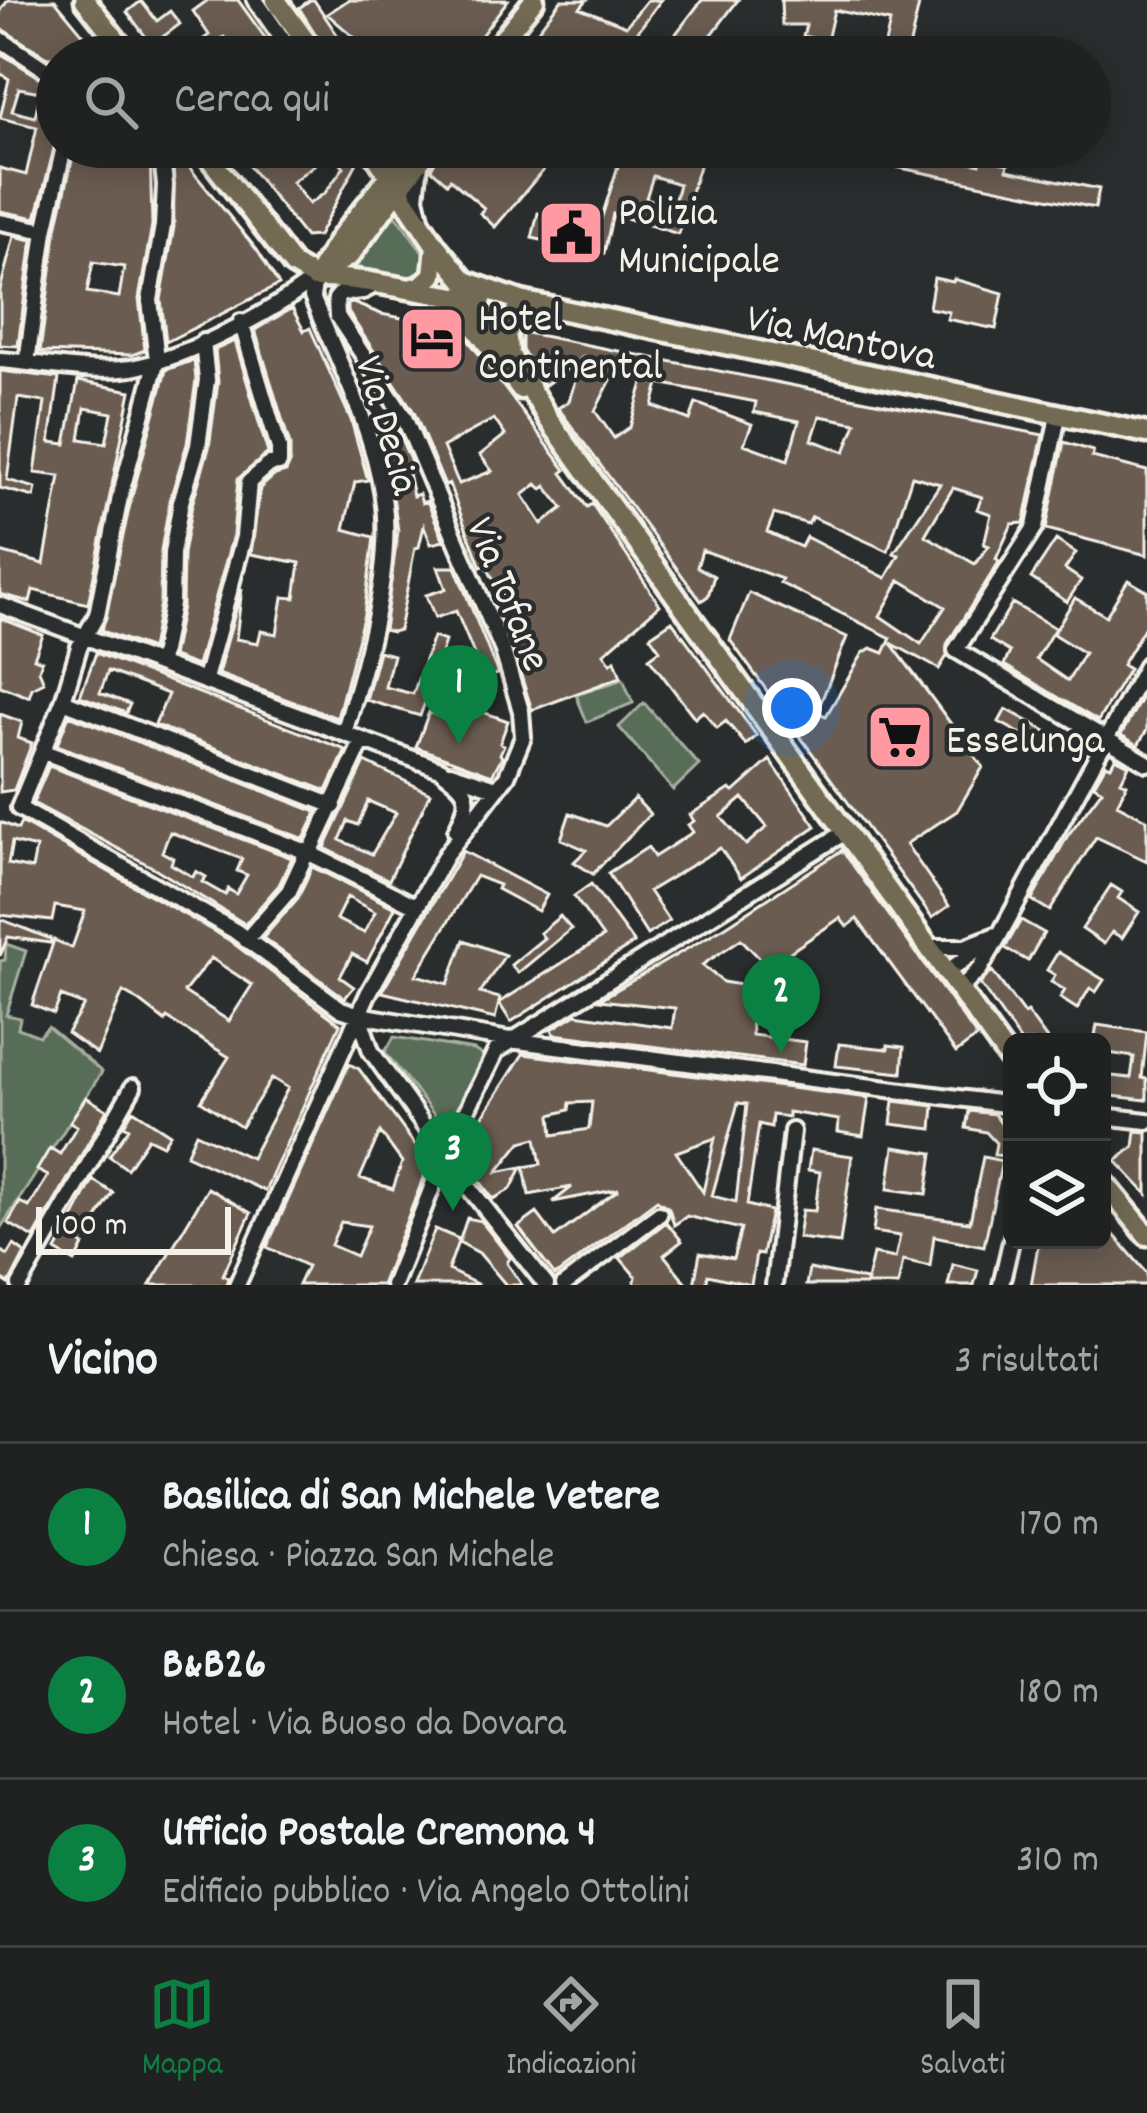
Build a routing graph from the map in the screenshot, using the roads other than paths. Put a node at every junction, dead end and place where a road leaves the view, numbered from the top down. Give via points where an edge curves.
1 (85, 0) edge
2 (255, 0) edge
3 (277, 0) edge
4 (534, 0) edge
5 (113, 36) edge
6 (280, 36) edge
7 (302, 36) edge
8 (505, 36) edge
9 (0, 39) edge
10 (36, 63) edge
11 (59, 168) edge
12 (163, 168) edge
13 (217, 168) edge
14 (382, 168) edge
15 (407, 168) edge
16 (419, 168) edge
17 (393, 184) junction
18 (0, 222) edge
19 (45, 231) junction
20 (430, 238) junction
21 (315, 278) junction
22 (465, 281) junction
23 (380, 282) junction
24 (409, 289) junction
25 (513, 298) junction
26 (454, 299) junction
27 (476, 299) junction
28 (242, 322) junction
29 (352, 338) junction
30 (203, 342) junction
31 (334, 347) junction
32 (511, 356) junction
33 (0, 360) edge
34 (157, 360) junction
35 (27, 362) junction
36 (1058, 416) junction
37 (549, 420) junction
38 (1147, 433) edge
39 (0, 605) edge
40 (85, 636) junction
41 (160, 662) junction
42 (1147, 664) edge
43 (205, 680) junction
44 (63, 701) junction
45 (344, 733) junction
46 (363, 740) junction
47 (1106, 741) junction
48 (44, 752) junction
49 (1147, 763) edge
50 (440, 770) junction
51 (496, 788) junction
52 (334, 806) junction
53 (0, 808) edge
54 (19, 808) junction
55 (845, 832) junction
56 (309, 852) junction
57 (447, 853) junction
58 (416, 906) junction
59 (996, 935) junction
60 (247, 940) junction
61 (930, 947) junction
62 (947, 971) junction
63 (960, 989) junction
64 (359, 1015) junction
65 (510, 1040) junction
66 (1003, 1050) edge
67 (133, 1087) dead end
68 (1003, 1104) edge
69 (1111, 1118) edge
70 (1147, 1121) edge
71 (792, 1131) dead end
72 (445, 1155) junction
73 (1111, 1191) edge
74 (659, 1214) dead end
75 (1147, 1235) edge
76 (1009, 1249) edge
77 (20, 1285) edge
78 (237, 1285) edge
79 (393, 1285) edge
80 (546, 1285) edge
81 (565, 1285) edge
82 (774, 1285) edge
83 (1000, 1285) edge

1 - 5 main road
2 - 6 street
3 - 7 main road
4 - 8 main road
9 - 10 street
11 - 19 street
12 - 34 street via 150,300
13 - 21 main road via 293,265
14 - 17 main road
15 - 17 main road
16 - 20 street via 416,197
17 - 20 main road
17 - 21 main road
18 - 19 street
19 - 35 street
20 - 22 main road
20 - 24 main road via 433,275
21 - 23 main road, Via Mantova
21 - 28 street
21 - 31 street, Via Decia via 312,297
22 - 25 main road
22 - 27 main road
23 - 24 main road, Via Mantova
23 - 29 street, Via Tofane via 336,298
24 - 26 main road, Via Mantova
25 - 27 main road, Via Mantova
25 - 32 main road
25 - 36 main road, Via Mantova
26 - 27 main road, Via Mantova
26 - 37 main road
27 - 32 main road
28 - 30 street
28 - 43 street via 279,463 248,482 244,537
29 - 31 street
29 - 51 street, Via Tofane via 404,417 503,651 523,737
30 - 34 street
30 - 41 street via 198,446 172,553
31 - 45 street, Via Decia via 384,500 379,592
32 - 37 main road
33 - 35 street
34 - 35 street via 128,368
34 - 40 street via 98,615
36 - 38 main road, Via Mantova
36 - 47 street via 1035,527 956,650
37 - 55 main road
39 - 40 street
40 - 41 street
40 - 44 street
41 - 43 street
42 - 47 street
43 - 45 street
44 - 48 street
44 - 52 street
45 - 46 street
46 - 50 street
46 - 52 street
47 - 49 street
47 - 59 street
48 - 54 street
48 - 56 street
50 - 51 street
50 - 57 street via 469,802
51 - 57 street, Via Tofane
52 - 56 street
53 - 54 street
54 - 60 street
55 - 61 main road
55 - 65 street
56 - 58 street
56 - 60 street via 289,891
57 - 58 street, Via Tofane
58 - 64 street, Via Tofane
59 - 61 street via 965,947
59 - 62 street
59 - 63 street
60 - 64 street
61 - 62 main road
62 - 63 main road
63 - 66 main road
64 - 65 street
64 - 72 street via 371,1052
64 - 78 street, Via Tofane
65 - 68 street
65 - 72 street via 496,1051
67 - 77 street
69 - 70 street
71 - 82 street
72 - 79 street
72 - 80 street
73 - 75 main road
74 - 81 street
76 - 83 street

